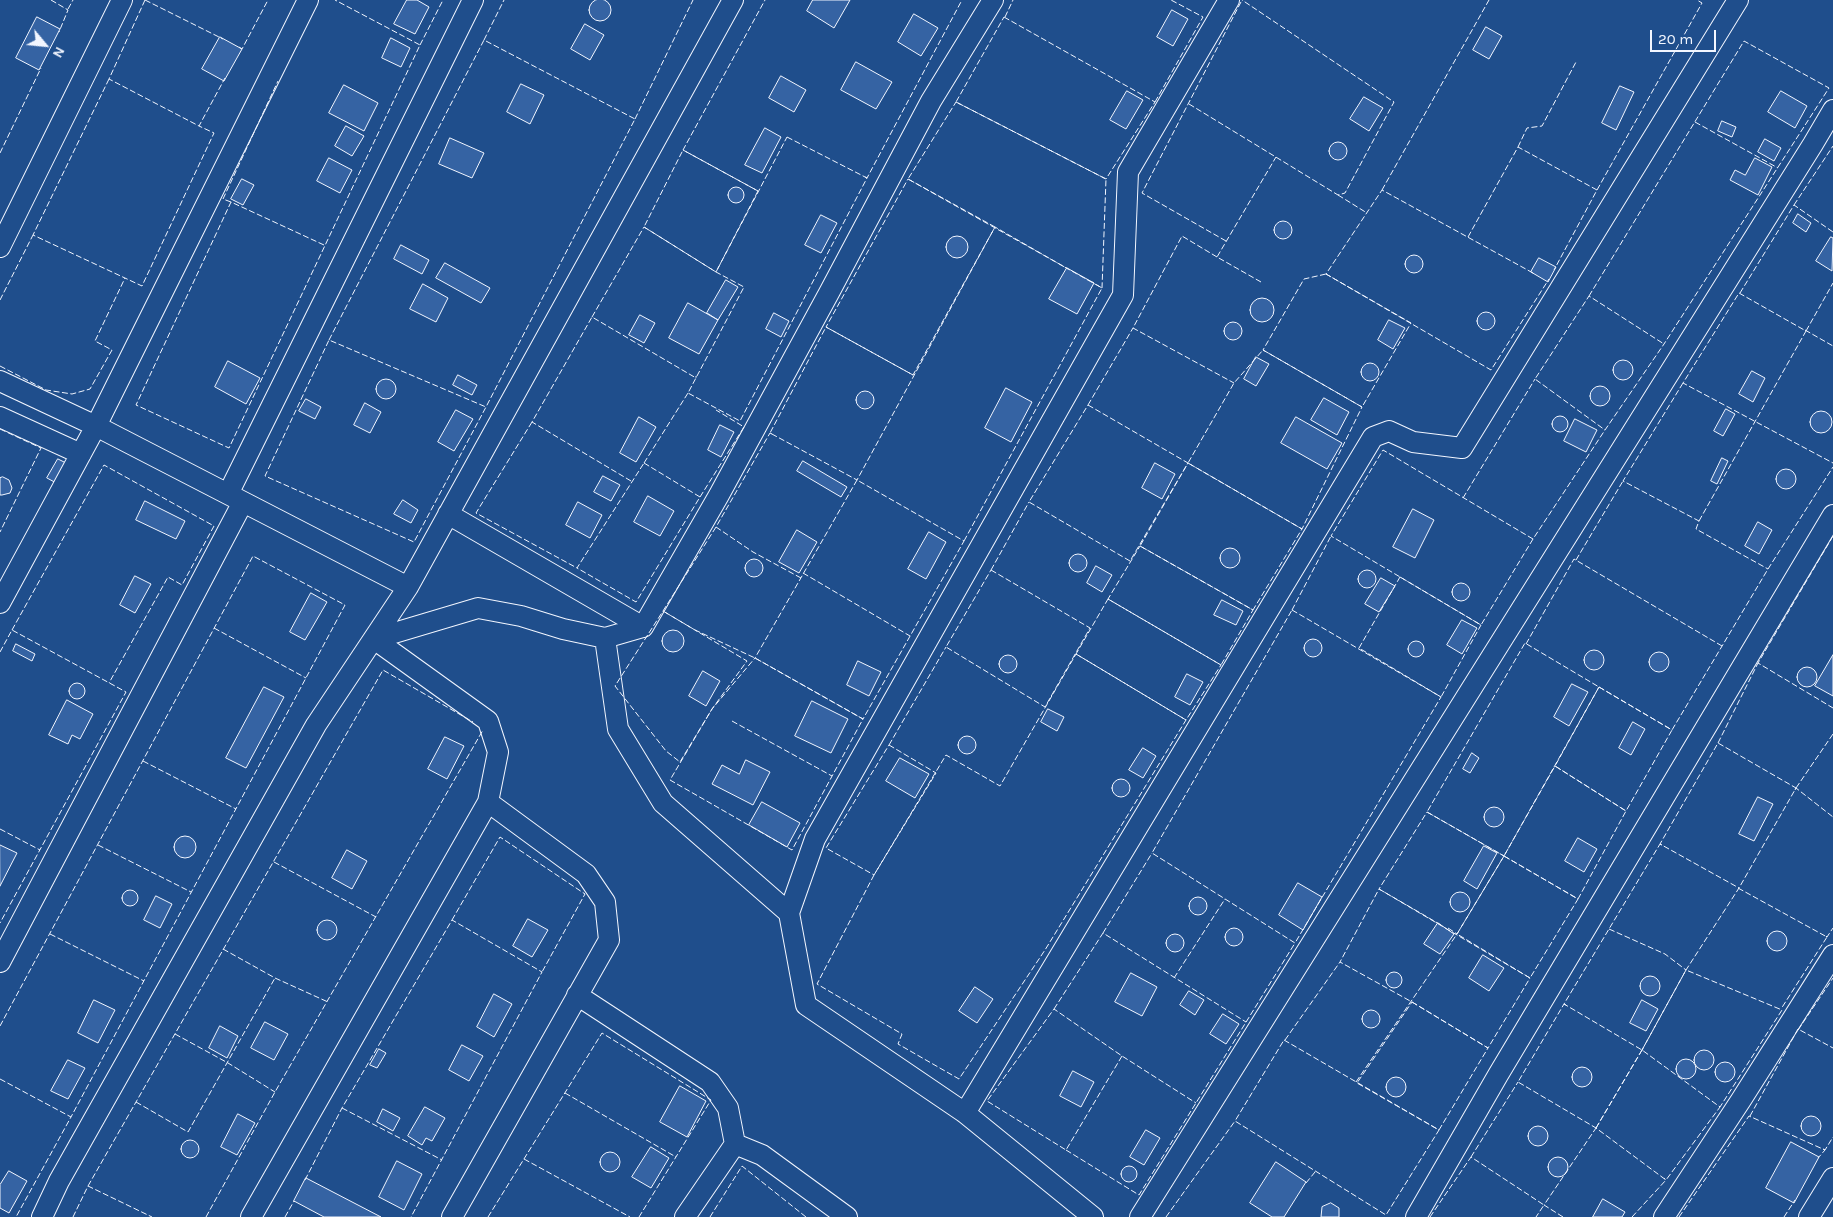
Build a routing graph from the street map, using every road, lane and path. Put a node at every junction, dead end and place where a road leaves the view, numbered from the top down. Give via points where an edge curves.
1 (122, 0) edge
2 (308, 0) edge
3 (473, 0) edge
4 (733, 0) edge
5 (993, 0) edge
6 (1228, 0) edge
7 (1738, 0) edge
8 (1833, 110) edge
9 (0, 247) edge
10 (0, 381) edge
11 (0, 417) edge
12 (96, 426) junction
13 (81, 454) junction
14 (235, 498) junction
15 (448, 514) junction
16 (1833, 515) edge
17 (408, 587) junction
18 (0, 602) edge
19 (643, 627) junction
20 (374, 638) junction
21 (605, 638) junction
22 (488, 802) junction
23 (789, 913) junction
24 (1833, 954) edge
25 (0, 962) edge
26 (577, 996) junction
27 (965, 1113) junction
28 (735, 1144) junction
29 (1833, 1178) edge
30 (42, 1217) edge
31 (251, 1217) edge
32 (452, 1217) edge
33 (685, 1217) edge
34 (847, 1217) edge
35 (1093, 1217) edge
36 (1140, 1217) edge
37 (1416, 1217) edge
38 (1664, 1217) edge
39 (1809, 1217) edge

1 - 9 street
2 - 12 street
3 - 14 street
4 - 15 street
5 - 19 street via 931,101 775,393
6 - 23 street via 1128,172 1123,295 815,839
7 - 27 street via 1462,448 1413,442 1389,431 1373,437
8 - 36 street
10 - 12 street
11 - 13 street
12 - 13 street
12 - 14 street
13 - 18 street
14 - 17 street
14 - 25 street
15 - 17 street
15 - 19 street
16 - 37 street
17 - 20 street
19 - 21 street
20 - 21 street via 478,608
20 - 22 street via 488,721 498,752
20 - 30 street via 316,725 64,1172
21 - 23 street via 618,729 663,803
22 - 26 street via 586,874 605,902 609,940
22 - 31 street
23 - 27 street via 806,1005
24 - 38 street
26 - 28 street via 710,1082 728,1108
26 - 32 street
27 - 35 street
28 - 33 street
28 - 34 street via 762,1155
29 - 39 street

